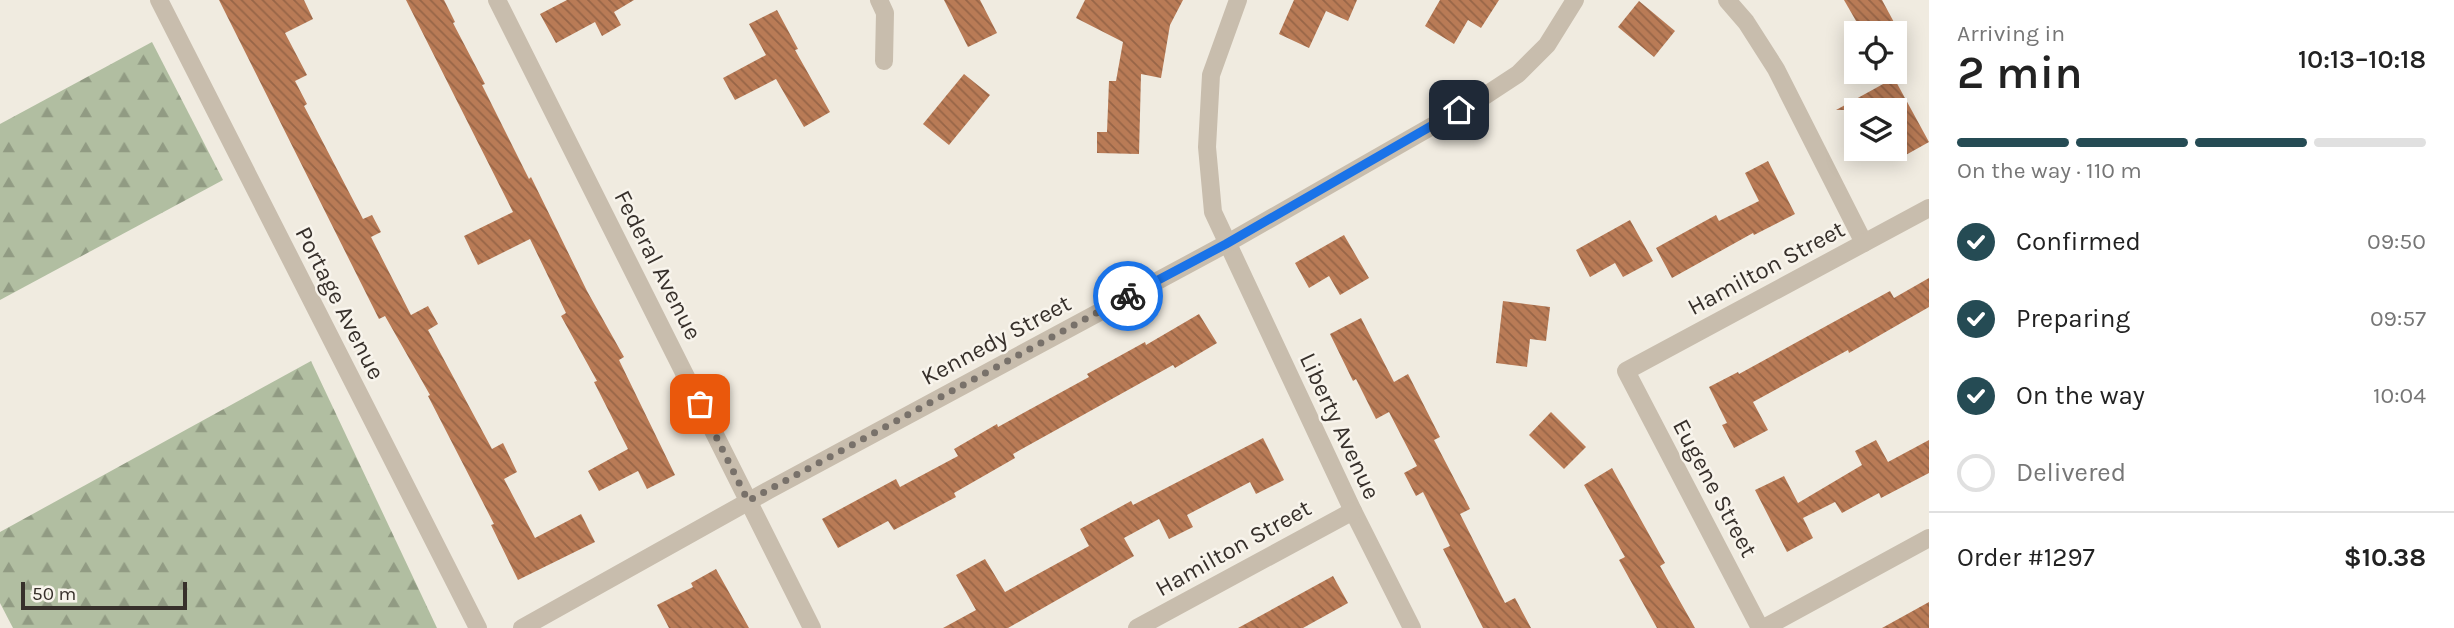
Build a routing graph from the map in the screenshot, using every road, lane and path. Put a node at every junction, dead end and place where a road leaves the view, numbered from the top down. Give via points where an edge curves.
1 (159, 0) edge
2 (497, 0) edge
3 (878, 0) edge
4 (1238, 0) edge
5 (1575, 0) edge
6 (1727, 0) edge
7 (884, 61) dead end
8 (1929, 208) edge
9 (1864, 243) junction
10 (1226, 244) junction
11 (1626, 371) joint
12 (748, 501) junction
13 (1353, 510) junction
14 (1929, 538) edge
15 (478, 628) edge
16 (522, 628) edge
17 (812, 628) edge
18 (1137, 628) edge
19 (1412, 628) edge
20 (1762, 628) edge

1 - 15 street, Portage Avenue
2 - 12 street, Federal Avenue
3 - 7 street via 885,13
4 - 10 street, Liberty Avenue via 1211,75 1207,147 1213,212
5 - 10 street, Kennedy Street via 1548,45 1518,74
6 - 9 street via 1776,69
8 - 9 street, Hamilton Street
9 - 11 street, Hamilton Street
10 - 12 street, Kennedy Street
10 - 13 street, Liberty Avenue
11 - 20 street, Eugene Street
12 - 16 street, Kennedy Street
12 - 17 street, Federal Avenue
13 - 18 street, Hamilton Street
13 - 19 street, Liberty Avenue
14 - 20 street

